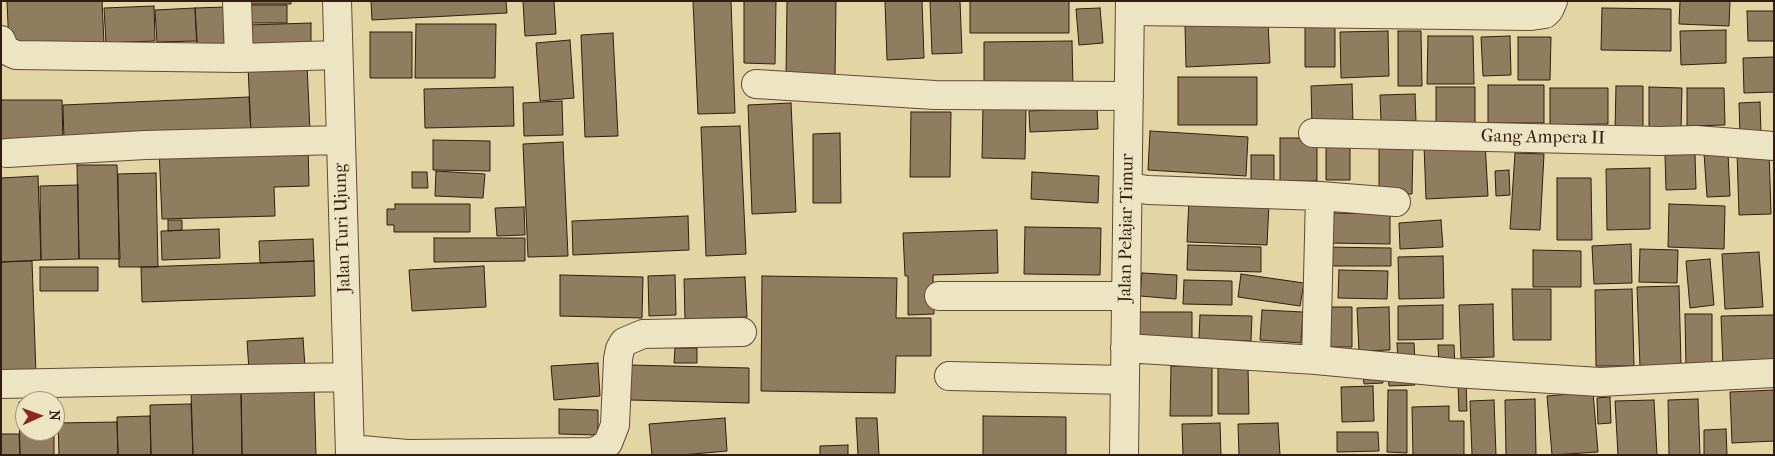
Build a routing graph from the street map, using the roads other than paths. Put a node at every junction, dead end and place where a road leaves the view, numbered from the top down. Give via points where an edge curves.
1 (237, 1) edge
2 (337, 1) edge
3 (1553, 1) edge
4 (1130, 6) edge
5 (1, 40) edge
6 (338, 55) junction
7 (239, 58) junction
8 (756, 84) dead end
9 (1129, 96) junction
10 (1313, 134) dead end
11 (340, 140) junction
12 (1774, 146) edge
13 (7, 153) dead end
14 (1128, 187) junction
15 (1320, 196) junction
16 (1396, 202) dead end
17 (939, 296) dead end
18 (1126, 296) junction
19 (742, 332) dead end
20 (1125, 348) junction
21 (1316, 360) junction
22 (1774, 374) edge
23 (949, 376) dead end
24 (347, 377) junction
25 (1125, 380) junction
26 (1, 384) edge
27 (350, 452) edge
28 (1124, 455) edge

1 - 7 street
2 - 6 street, Jalan Turi Ujung
3 - 4 street via 1545,14 1531,16
4 - 9 street, Jalan Pelajar Timur
5 - 7 street via 5,50 16,55
6 - 7 street
6 - 11 street, Jalan Turi Ujung
8 - 9 street via 935,94
9 - 14 street, Jalan Pelajar Timur
10 - 12 street, Gang Ampera II via 1696,140
11 - 13 street via 145,145
11 - 24 street, Jalan Turi Ujung
14 - 15 street
14 - 18 street, Jalan Pelajar Timur
15 - 16 street
15 - 21 street
17 - 18 street
18 - 20 street, Jalan Pelajar Timur
19 - 27 street via 643,334 624,342 618,359 615,425 608,443 592,452
20 - 21 street
20 - 25 street, Jalan Pelajar Timur
21 - 22 street via 1600,382
23 - 25 street
24 - 26 street
24 - 27 street, Jalan Turi Ujung
25 - 28 street, Jalan Pelajar Timur

